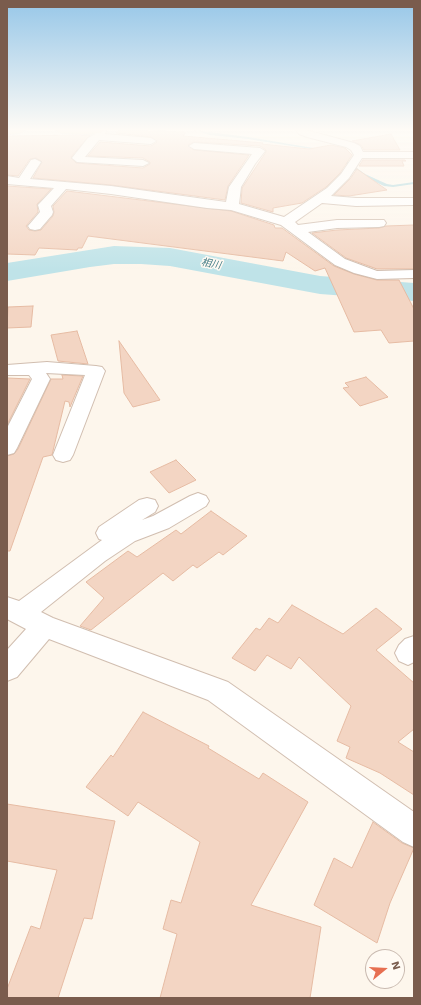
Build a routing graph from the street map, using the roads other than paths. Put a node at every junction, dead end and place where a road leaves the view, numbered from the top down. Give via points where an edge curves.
1 (26, 177) edge
2 (241, 177) edge
3 (345, 177) edge
4 (7, 180) edge
5 (23, 181) junction
6 (63, 186) junction
7 (318, 199) junction
8 (413, 202) edge
9 (232, 206) junction
10 (379, 223) dead end
11 (291, 225) junction
12 (35, 226) dead end
13 (414, 274) edge
14 (34, 369) junction
15 (7, 370) edge
16 (7, 448) edge
17 (63, 455) dead end
18 (198, 501) dead end
19 (147, 506) dead end
20 (20, 614) edge
21 (7, 669) edge
22 (414, 831) edge

1 - 5 street
2 - 9 street via 235,187
3 - 7 street via 331,191
4 - 5 street
5 - 6 street
6 - 9 street
6 - 12 street via 44,205 47,212
7 - 8 street
7 - 11 street
9 - 11 street
10 - 11 street
11 - 13 street via 340,262 359,270 377,275
14 - 15 street
14 - 16 street via 40,379
14 - 17 street via 47,367 96,371
18 - 20 street via 161,522 127,535 97,554
19 - 20 street via 115,528
20 - 21 street
20 - 22 street via 218,690

